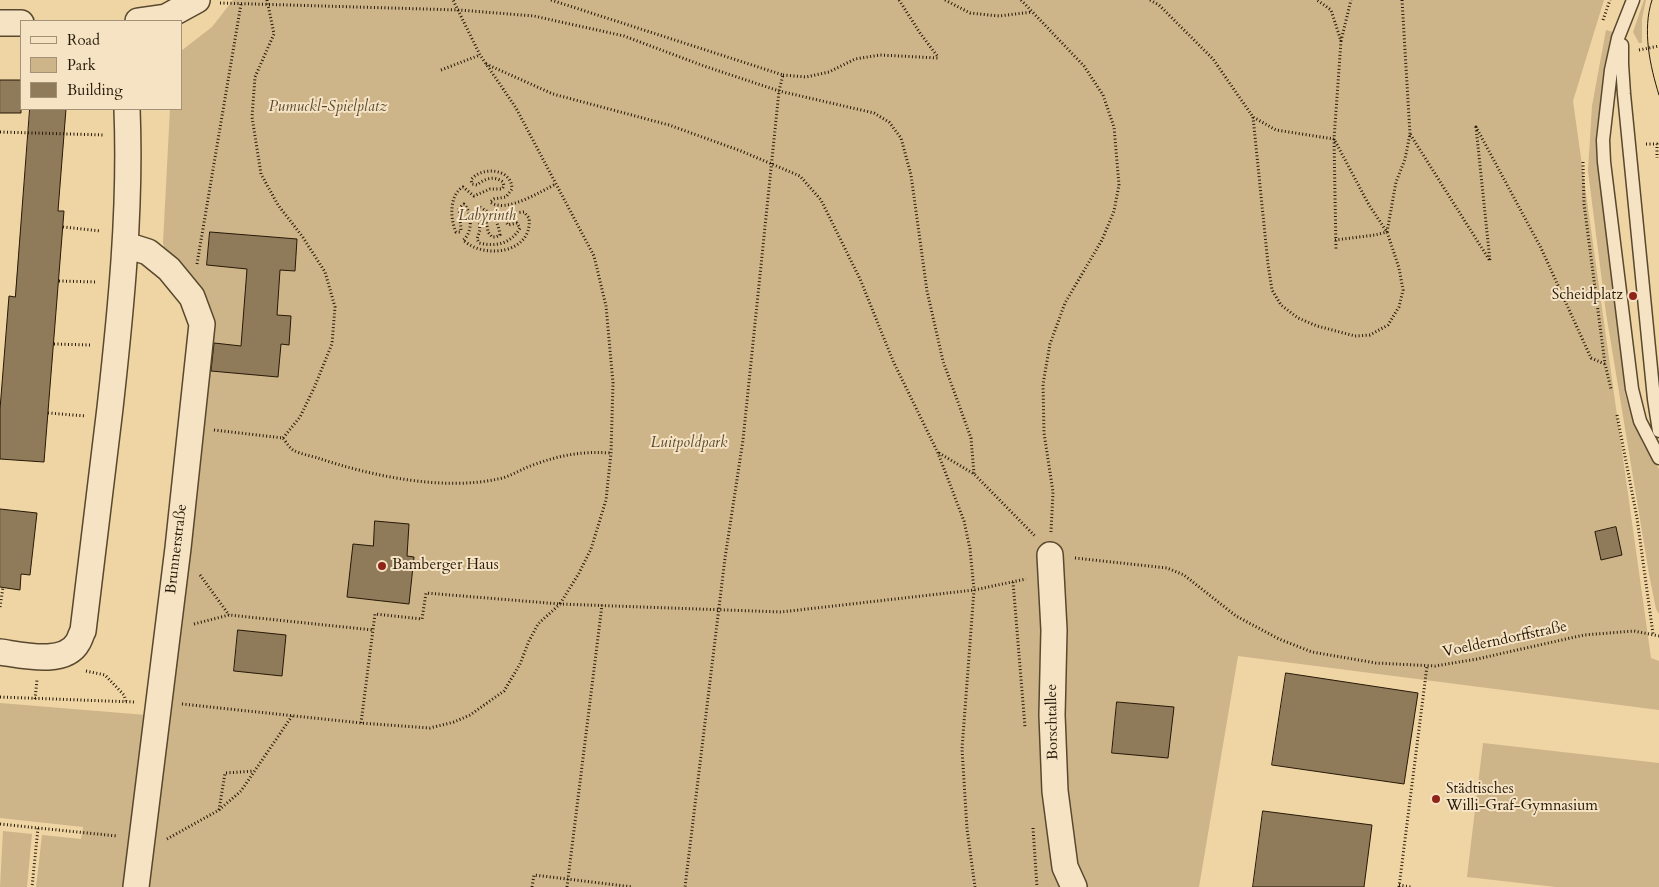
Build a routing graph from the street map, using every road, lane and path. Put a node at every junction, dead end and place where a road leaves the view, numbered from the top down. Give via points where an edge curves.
1 (267, 0) edge
2 (453, 0) edge
3 (551, 0) edge
4 (899, 0) edge
5 (945, 0) edge
6 (1021, 0) edge
7 (1150, 0) edge
8 (1318, 0) edge
9 (1351, 0) edge
10 (1402, 0) edge
11 (195, 1) edge
12 (241, 4) junction
13 (1631, 4) edge
14 (267, 5) junction
15 (459, 10) junction
16 (1032, 12) junction
17 (145, 20) edge
18 (0, 23) edge
19 (20, 23) edge
20 (1341, 41) junction
21 (480, 55) junction
22 (486, 64) junction
23 (441, 70) dead end
24 (783, 75) junction
25 (779, 91) junction
26 (127, 110) edge
27 (1252, 117) junction
28 (0, 132) edge
29 (1410, 134) junction
30 (128, 136) junction
31 (1334, 139) junction
32 (1643, 144) dead end
33 (1658, 144) edge
34 (1657, 158) dead end
35 (772, 164) junction
36 (556, 184) junction
37 (480, 207) dead end
38 (63, 227) dead end
39 (1387, 232) junction
40 (126, 239) junction
41 (1335, 240) junction
42 (1336, 250) dead end
43 (59, 281) dead end
44 (123, 283) junction
45 (192, 297) junction
46 (54, 344) dead end
47 (117, 346) junction
48 (1606, 364) dead end
49 (48, 412) dead end
50 (109, 418) junction
51 (191, 426) junction
52 (1659, 431) edge
53 (283, 438) junction
54 (611, 453) junction
55 (938, 453) junction
56 (1659, 458) edge
57 (974, 474) junction
58 (178, 548) junction
59 (1050, 564) junction
60 (1013, 582) junction
61 (3, 587) dead end
62 (974, 590) junction
63 (560, 604) junction
64 (602, 605) junction
65 (0, 607) edge
66 (719, 611) junction
67 (229, 615) junction
68 (373, 630) junction
69 (1659, 632) edge
70 (1653, 634) junction
71 (1659, 636) edge
72 (0, 652) edge
73 (164, 652) junction
74 (1427, 666) junction
75 (85, 670) dead end
76 (0, 697) edge
77 (126, 702) junction
78 (158, 702) junction
79 (292, 716) junction
80 (361, 723) junction
81 (1026, 736) dead end
82 (254, 771) junction
83 (219, 810) junction
84 (1032, 821) dead end
85 (0, 824) edge
86 (38, 828) junction
87 (78, 832) junction
88 (77, 838) dead end
89 (152, 840) junction
90 (31, 847) dead end
91 (36, 847) junction
92 (568, 880) junction
93 (1399, 886) edge
94 (32, 887) edge
95 (136, 887) edge
96 (532, 887) edge
97 (567, 887) edge
98 (633, 887) edge
99 (685, 887) edge
100 (975, 887) edge
101 (1037, 887) edge
102 (1074, 887) edge
103 (1411, 887) edge

1 - 14 path
2 - 15 path
3 - 24 path
4 - 24 path via 938,58 880,54 855,59 829,72 806,77
5 - 16 path via 970,13 998,16
6 - 16 path
7 - 27 path via 1213,59
8 - 20 path via 1331,10
9 - 20 path
10 - 29 path
11 - 12 path
11 - 17 street via 166,17
12 - 14 path
12 - 45 path
13 - 52 lane via 1623,42 1623,77
13 - 56 lane via 1618,38 1611,70 1604,120 1604,162 1633,396 1640,421
14 - 15 path
14 - 53 path via 274,34 255,77 252,117 261,174 278,205 325,272 335,307 332,344 300,417
15 - 21 path
15 - 25 path via 534,16 624,36
16 - 59 path via 1084,66 1103,95 1114,127 1119,185 1114,212 1102,240 1065,303 1050,344 1043,384 1044,433 1054,492
18 - 19 street
20 - 31 path
21 - 22 path
21 - 23 path
22 - 35 path via 553,94 668,125
22 - 36 path via 516,108
24 - 25 path
25 - 35 path
25 - 57 path via 874,112 889,122 901,138 911,175 927,291 943,361 971,438
26 - 30 street
27 - 31 path via 1276,130
27 - 39 path via 1272,290 1281,305 1298,318 1317,326 1355,336 1370,335 1388,326 1399,307 1403,290
28 - 30 path
29 - 39 path via 1396,182
29 - 48 path via 1490,260 1476,127 1542,248 1591,358
30 - 40 street
31 - 39 path
31 - 41 path
32 - 33 path
33 - 34 path
35 - 55 path via 800,176 821,200
35 - 66 path via 743,440
36 - 37 path via 516,203 502,206 490,202 506,197 512,189 510,180 501,172 486,171 471,180 477,185 485,179 496,179 503,182 502,189 490,189 474,196 463,187 458,191 452,208 456,232 461,230 459,208 464,204 471,227 463,240 474,249 503,250 512,247 529,230 529,218 524,212 508,216 506,222 517,223 520,228 517,233 500,244 485,244 478,239 479,220 486,220 492,237 500,235 500,232 495,218
36 - 54 path via 594,256 606,306 613,383
38 - 40 path
39 - 41 path
40 - 44 street
40 - 45 street, Brunnerstraße via 169,269
41 - 42 path
43 - 44 path
44 - 47 street
45 - 51 street, Brunnerstraße via 202,324
46 - 47 path
47 - 50 street
49 - 50 path
50 - 72 street via 83,631 78,644 67,653 40,658
51 - 53 path
51 - 58 street, Brunnerstraße
53 - 54 path via 293,450 337,465 388,477 440,483 474,484 501,479 561,456 589,451
54 - 63 path via 606,500 591,549
55 - 57 path
55 - 62 path via 964,521
57 - 59 path via 1042,543
58 - 67 path
58 - 73 street, Brunnerstraße
59 - 60 path, Voelderndorffstraße
59 - 74 path, Voelderndorffstraße via 1167,568 1184,575 1236,616 1296,646 1376,664
59 - 102 street, Borschtallee via 1054,630 1052,715 1055,791 1065,867
60 - 62 path, Voelderndorffstraße
60 - 81 path
61 - 65 path
62 - 66 path, Voelderndorffstraße via 781,612
62 - 100 path via 962,749 966,829
63 - 64 path, Voelderndorffstraße
63 - 68 path, Voelderndorffstraße via 426,593 422,619 375,614
63 - 80 path via 538,624 504,691 470,715 430,728
64 - 66 path, Voelderndorffstraße
64 - 92 path
66 - 99 path
67 - 68 path
67 - 73 path via 196,623
68 - 80 path
69 - 70 path
70 - 71 path, Voelderndorffstraße
70 - 74 path, Voelderndorffstraße via 1634,631 1584,635 1477,659
73 - 78 street, Brunnerstraße
74 - 93 path
75 - 77 path via 105,674 124,695
76 - 77 path
77 - 78 path
78 - 79 path
78 - 89 street, Brunnerstraße
79 - 80 path
79 - 82 path
82 - 83 path via 241,791
82 - 83 path via 225,773
83 - 89 path
84 - 101 path
85 - 86 path
86 - 87 path
86 - 91 path
87 - 88 path
87 - 89 path
89 - 95 street, Brunnerstraße
90 - 91 path
91 - 94 path
92 - 96 path via 534,875
92 - 97 path
92 - 98 path
93 - 103 path

